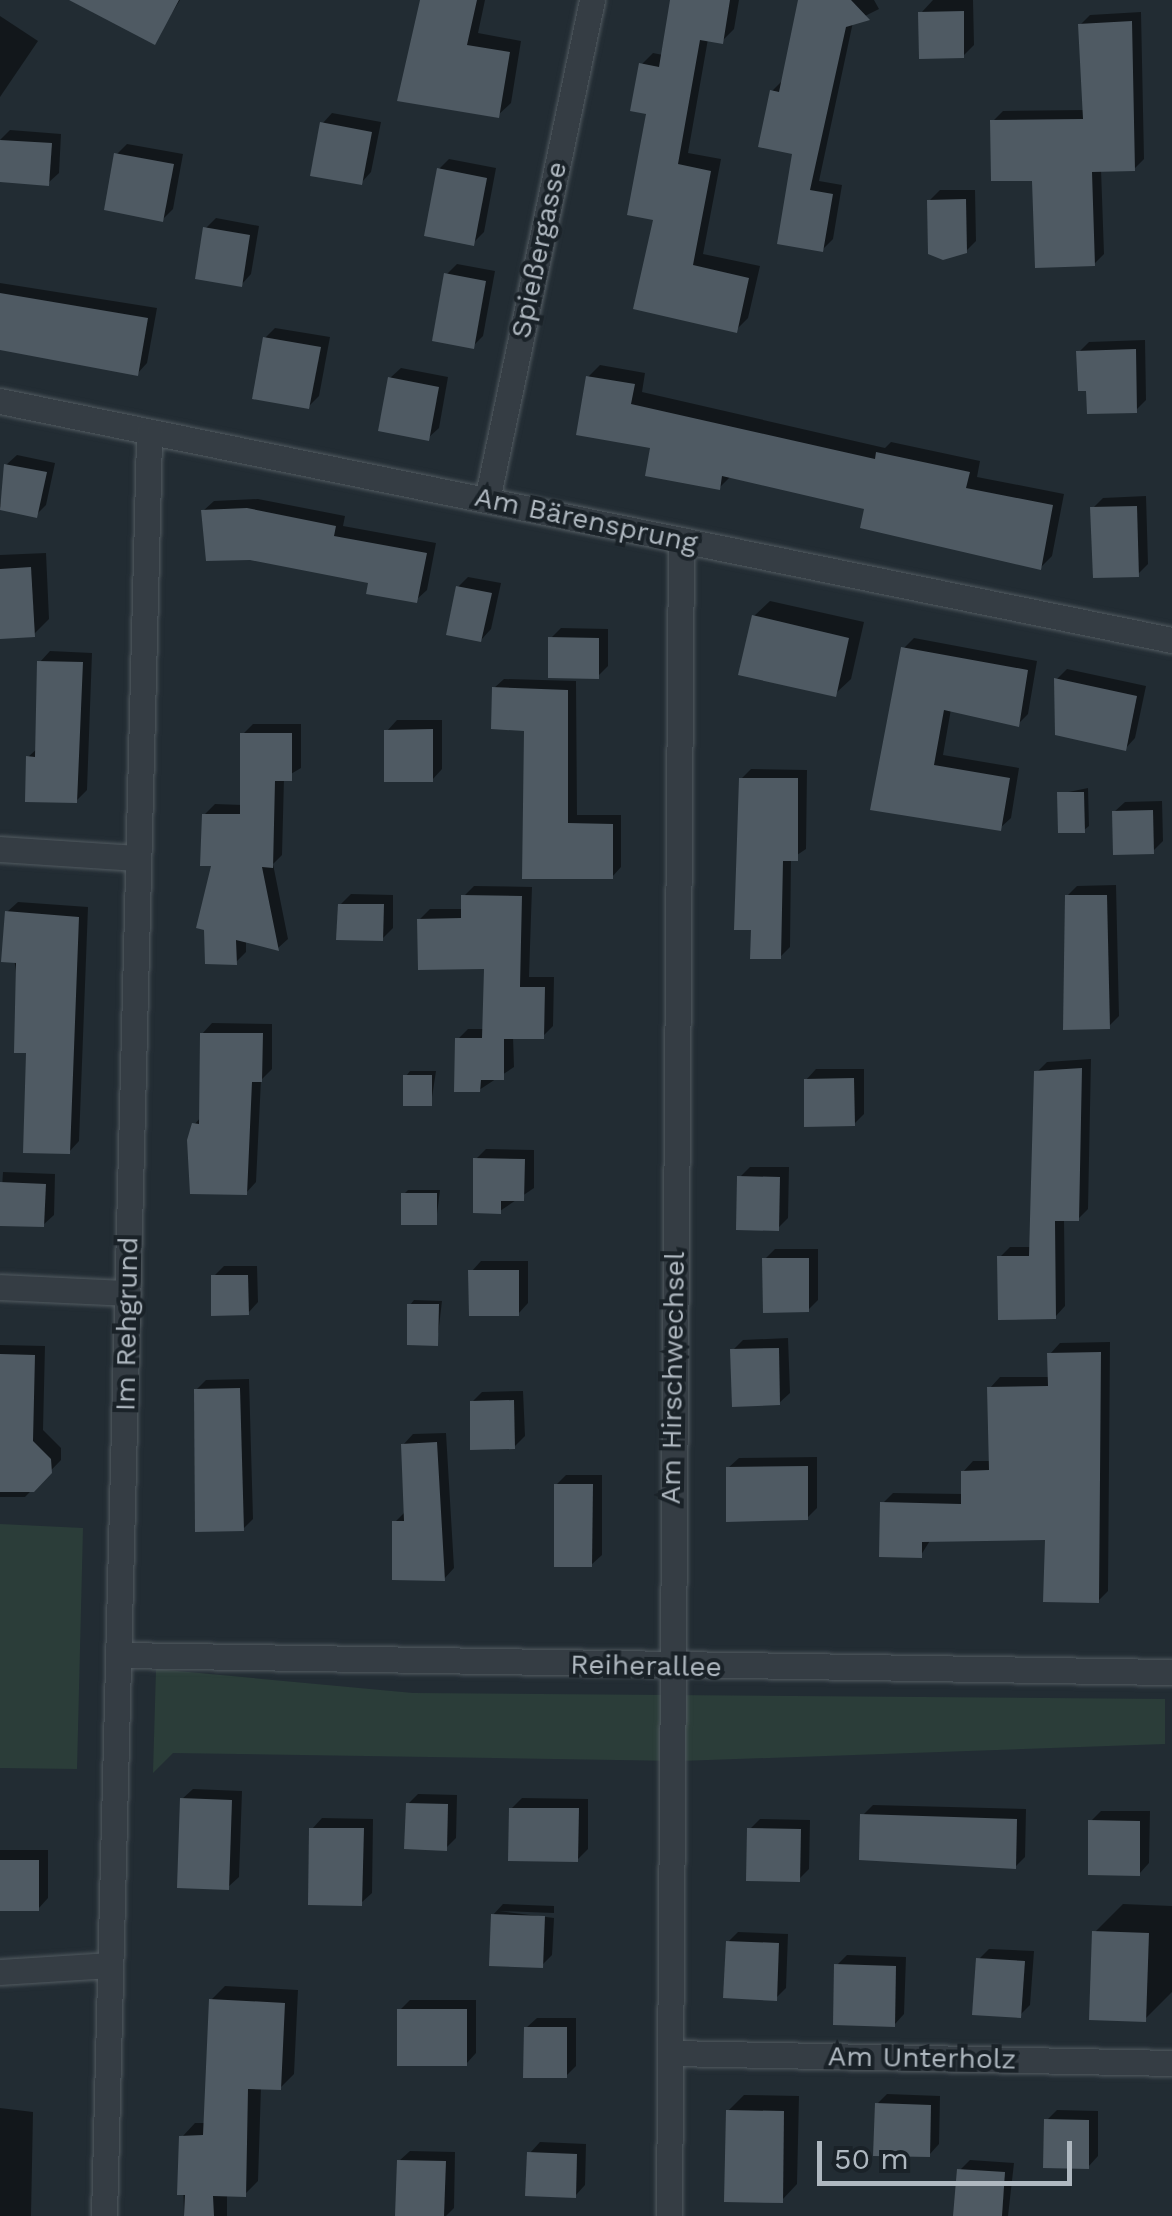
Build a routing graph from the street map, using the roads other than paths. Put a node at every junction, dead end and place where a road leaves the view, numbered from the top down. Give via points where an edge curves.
1 (592, 0) edge
2 (0, 401) edge
3 (149, 433) junction
4 (487, 500) junction
5 (680, 540) junction
6 (1172, 640) edge
7 (0, 849) edge
8 (136, 858) junction
9 (0, 1287) edge
10 (128, 1293) junction
11 (120, 1655) junction
12 (670, 1666) junction
13 (1172, 1672) edge
14 (110, 1965) junction
15 (0, 1972) edge
16 (671, 2053) junction
17 (1172, 2063) edge
18 (104, 2216) edge
19 (669, 2216) edge

1 - 4 street, Spießergasse
2 - 3 street, Am Bärensprung
3 - 4 street, Am Bärensprung
3 - 8 street, Im Rehgrund
4 - 5 street, Am Bärensprung
5 - 6 street, Am Bärensprung
5 - 12 street, Am Hirschwechsel
7 - 8 street
8 - 10 street, Im Rehgrund
9 - 10 street
10 - 11 street, Im Rehgrund
11 - 12 street, Reiherallee
11 - 14 street, Im Rehgrund
12 - 13 street, Reiherallee
12 - 16 street, Am Hirschwechsel
14 - 15 street
14 - 18 street, Im Rehgrund
16 - 17 street, Am Unterholz
16 - 19 street, Am Hirschwechsel

